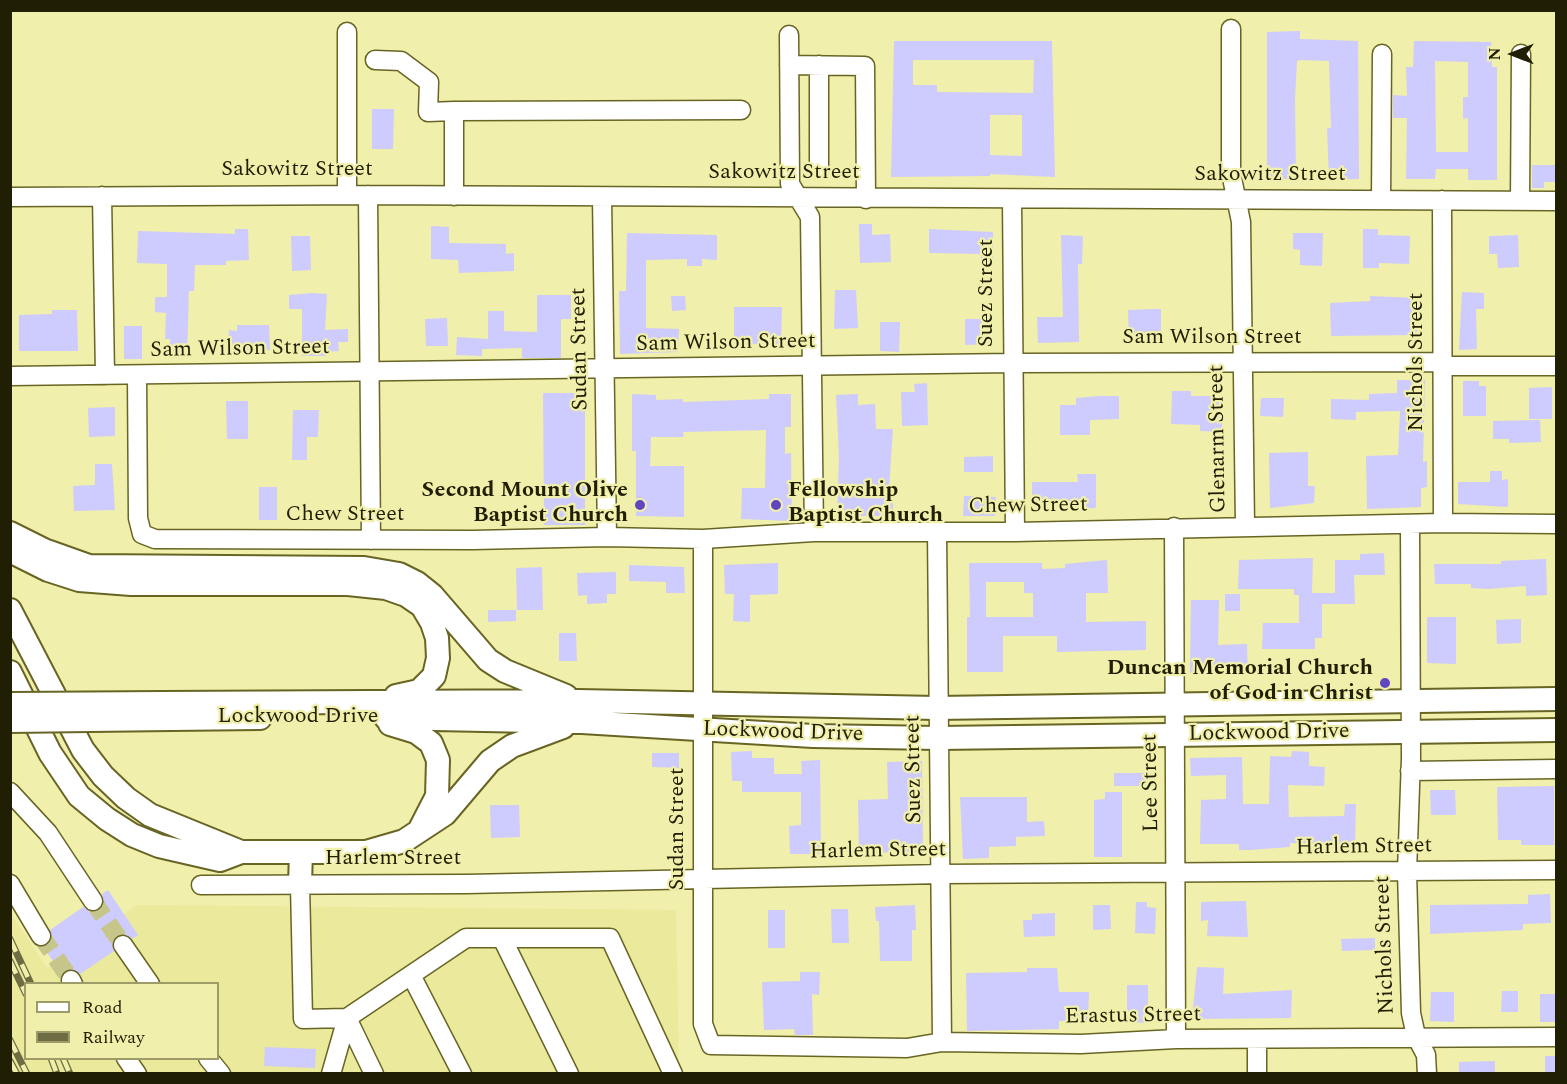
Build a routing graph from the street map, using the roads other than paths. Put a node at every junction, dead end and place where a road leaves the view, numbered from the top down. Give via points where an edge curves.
1 (1231, 29) dead end
2 (347, 32) dead end
3 (789, 35) dead end
4 (1382, 54) dead end
5 (1521, 54) dead end
6 (375, 60) dead end
7 (789, 64) junction
8 (819, 65) junction
9 (741, 110) dead end
10 (454, 111) junction
11 (819, 167) dead end
12 (347, 195) junction
13 (369, 195) junction
14 (102, 196) junction
15 (454, 196) junction
16 (10, 197) edge
17 (602, 198) junction
18 (799, 199) junction
19 (866, 199) junction
20 (1012, 199) junction
21 (1235, 200) junction
22 (1381, 200) junction
23 (1442, 200) junction
24 (1520, 201) junction
25 (1557, 201) edge
26 (1012, 363) junction
27 (1242, 363) junction
28 (1442, 364) junction
29 (810, 366) junction
30 (1557, 366) edge
31 (606, 370) junction
32 (370, 372) junction
33 (105, 375) junction
34 (10, 376) edge
35 (137, 376) junction
36 (1443, 523) junction
37 (1557, 524) edge
38 (1410, 525) junction
39 (1245, 526) junction
40 (1174, 527) junction
41 (938, 531) junction
42 (814, 532) junction
43 (1015, 532) junction
44 (10, 533) edge
45 (606, 537) junction
46 (703, 539) junction
47 (371, 540) junction
48 (10, 551) edge
49 (10, 610) edge
50 (10, 672) edge
51 (1557, 699) edge
52 (1410, 701) junction
53 (703, 702) junction
54 (10, 704) edge
55 (1176, 704) junction
56 (938, 708) junction
57 (368, 710) junction
58 (167, 711) junction
59 (580, 711) junction
60 (10, 721) edge
61 (702, 730) junction
62 (1557, 730) edge
63 (1409, 731) junction
64 (1175, 735) junction
65 (938, 738) junction
66 (1557, 769) edge
67 (1410, 771) junction
68 (10, 792) edge
69 (419, 831) junction
70 (241, 852) junction
71 (301, 852) junction
72 (1557, 870) edge
73 (1407, 872) junction
74 (942, 874) junction
75 (1176, 875) junction
76 (704, 880) junction
77 (10, 884) edge
78 (300, 884) junction
79 (201, 885) dead end
80 (93, 901) tunnel mouth
81 (41, 936) tunnel mouth
82 (502, 938) junction
83 (123, 945) tunnel mouth
84 (411, 975) junction
85 (149, 982) edge
86 (347, 1018) junction
87 (1416, 1036) junction
88 (1557, 1037) edge
89 (1176, 1039) junction
90 (1257, 1040) junction
91 (942, 1042) junction
92 (711, 1046) joint
93 (127, 1060) edge
94 (209, 1060) edge
95 (137, 1074) edge
96 (221, 1074) edge
97 (331, 1074) edge
98 (374, 1074) edge
99 (462, 1074) edge
100 (569, 1074) edge
101 (673, 1074) edge
102 (1257, 1074) edge
103 (1427, 1074) edge

1 - 21 street, Glenarm Street via 1231,173
2 - 12 street
3 - 7 street
4 - 22 street
5 - 24 street
6 - 10 street via 401,61 429,82 429,112
7 - 8 street
7 - 18 street via 790,184
8 - 11 street
8 - 19 street via 865,66
9 - 10 street
10 - 15 street
12 - 13 street, Sakowitz Street
12 - 14 street, Sakowitz Street
13 - 15 street, Sakowitz Street
13 - 32 street
14 - 16 street, Sakowitz Street
14 - 33 street
15 - 17 street, Sakowitz Street
17 - 18 street, Sakowitz Street
17 - 31 street, Sudan Street
18 - 19 street, Sakowitz Street
18 - 29 street via 810,217
19 - 20 street, Sakowitz Street
20 - 21 street, Sakowitz Street
20 - 26 street, Suez Street
21 - 22 street, Sakowitz Street
21 - 27 street, Glenarm Street via 1241,222
22 - 23 street, Sakowitz Street
23 - 24 street, Sakowitz Street
23 - 28 street, Nichols Street
24 - 25 street, Sakowitz Street
26 - 27 street, Sam Wilson Street
26 - 29 street, Sam Wilson Street
26 - 43 street, Suez Street
27 - 28 street, Sam Wilson Street
27 - 39 street, Glenarm Street
28 - 30 street, Sam Wilson Street
28 - 36 street, Nichols Street
29 - 31 street, Sam Wilson Street
29 - 42 street
31 - 32 street, Sam Wilson Street
31 - 45 street, Sudan Street
32 - 35 street, Sam Wilson Street
32 - 47 street
33 - 34 street, Sam Wilson Street
33 - 35 street, Sam Wilson Street
35 - 47 street, Chew Street via 142,534 155,539
36 - 37 street, Chew Street
36 - 38 street, Chew Street
38 - 39 street, Chew Street
38 - 52 street, Nichols Street
39 - 40 street, Chew Street
40 - 43 street, Chew Street
40 - 55 street, Lee Street
41 - 42 street, Chew Street
41 - 43 street, Chew Street
41 - 56 street, Suez Street
42 - 46 street, Chew Street
44 - 59 main road via 89,566 364,568 399,574 432,595 488,660
45 - 46 street, Chew Street
45 - 47 street, Chew Street
46 - 53 street, Sudan Street
48 - 57 main road via 79,580 131,584 348,584 386,588 406,595 422,606 438,638 434,676 419,691
49 - 70 main road via 83,750 103,776 150,815
50 - 70 main road via 50,753 79,796 106,819 132,835 189,854 220,860
51 - 52 main road, Lockwood Drive
52 - 55 main road, Lockwood Drive
52 - 63 street, Nichols Street
53 - 56 main road, Lockwood Drive
53 - 59 main road, Lockwood Drive
53 - 61 street, Sudan Street
54 - 58 main road, Lockwood Drive, bridge
55 - 56 main road, Lockwood Drive
55 - 64 street, Lee Street
56 - 65 street, Suez Street
57 - 58 main road, Lockwood Drive
57 - 59 main road, Lockwood Drive
57 - 69 main road via 431,743 438,760 436,795
58 - 60 main road, Lockwood Drive, bridge
59 - 61 main road, Lockwood Drive
59 - 69 main road via 490,761 445,814
61 - 65 main road, Lockwood Drive
61 - 76 street, Sudan Street
62 - 63 main road, Lockwood Drive
63 - 64 main road, Lockwood Drive
63 - 67 street, Nichols Street
64 - 65 main road, Lockwood Drive
64 - 75 street, Lee Street
65 - 74 street, Suez Street
66 - 67 street
67 - 73 street, Nichols Street
68 - 80 street via 48,833
69 - 71 main road via 404,841 366,852
70 - 71 main road
71 - 78 main road
72 - 73 street, Harlem Street
73 - 75 street, Harlem Street
73 - 87 street, Nichols Street via 1411,1013
74 - 75 street, Harlem Street
74 - 76 street, Harlem Street
74 - 91 street, Suez Street
75 - 89 street, Lee Street
76 - 78 street, Harlem Street
76 - 92 street, Sudan Street via 703,1024
77 - 81 street
78 - 79 street, Harlem Street
78 - 86 street via 303,1019
82 - 84 street via 466,938
82 - 100 street
82 - 101 street via 610,938
83 - 85 street
84 - 86 street
84 - 99 street
86 - 97 street
86 - 98 street
87 - 88 street, Erastus Street
87 - 90 street, Erastus Street
87 - 103 street, Nichols Street via 1426,1055
89 - 90 street, Erastus Street
89 - 91 street, Erastus Street via 1081,1044
90 - 102 street
91 - 92 street, Erastus Street via 907,1048
93 - 95 street
94 - 96 street

